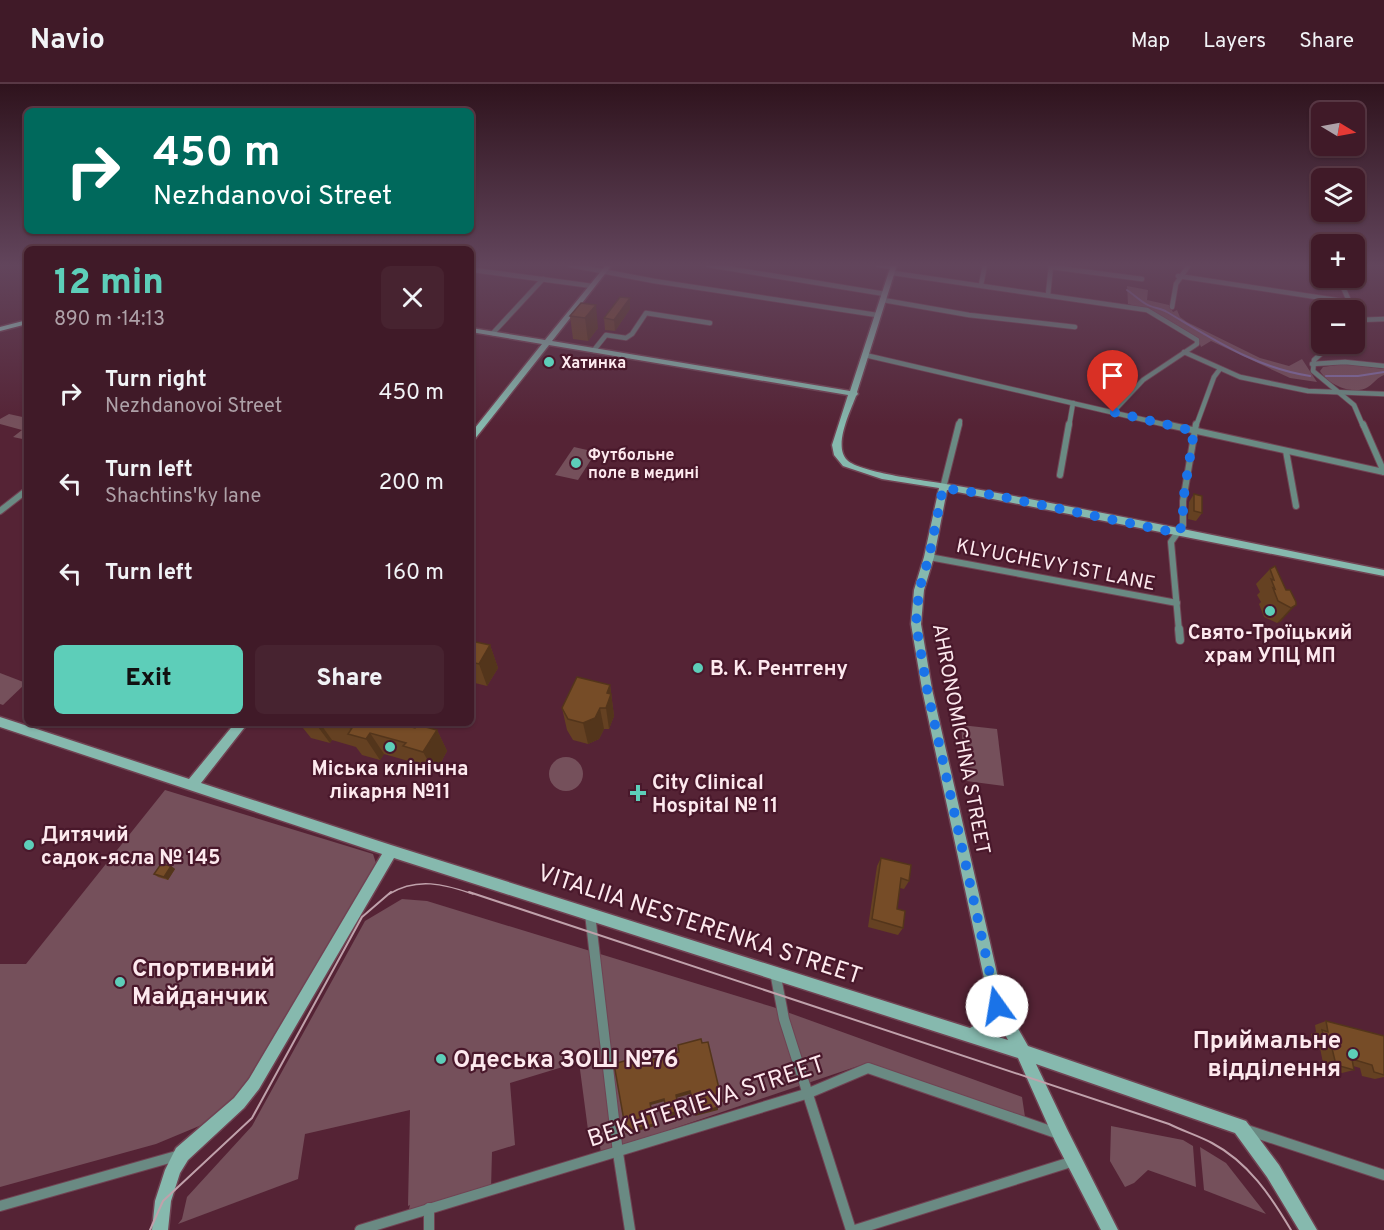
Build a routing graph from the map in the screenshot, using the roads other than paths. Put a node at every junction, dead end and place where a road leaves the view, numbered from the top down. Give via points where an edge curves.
1 (506, 318) edge
2 (567, 318) edge
3 (642, 318) edge
4 (681, 318) edge
5 (876, 318) edge
6 (1000, 318) edge
7 (1161, 318) edge
8 (1384, 319) edge
9 (1365, 321) edge
10 (24, 323) edge
11 (710, 323) dead end
12 (1075, 327) dead end
13 (0, 329) edge
14 (474, 330) edge
15 (493, 333) junction
16 (549, 342) junction
17 (594, 350) junction
18 (1184, 352) junction
19 (1321, 354) edge
20 (865, 355) junction
21 (1312, 364) junction
22 (1384, 366) edge
23 (1220, 369) junction
24 (1339, 391) junction
25 (854, 394) junction
26 (1384, 394) edge
27 (1073, 403) junction
28 (1113, 412) junction
29 (960, 420) dead end
30 (1194, 431) junction
31 (474, 434) edge
32 (1286, 451) junction
33 (1384, 472) edge
34 (1060, 475) dead end
35 (943, 488) junction
36 (24, 492) edge
37 (1296, 506) dead end
38 (0, 510) edge
39 (1177, 533) junction
40 (929, 557) junction
41 (1384, 573) edge
42 (1177, 603) junction
43 (1180, 640) dead end
44 (0, 722) edge
45 (240, 726) edge
46 (192, 785) junction
47 (391, 851) junction
48 (590, 912) junction
49 (775, 972) junction
50 (997, 1006) junction
51 (972, 1035) junction
52 (1023, 1052) junction
53 (809, 1093) junction
54 (1240, 1127) junction
55 (1061, 1135) junction
56 (618, 1153) junction
57 (182, 1154) junction
58 (1074, 1161) junction
59 (1384, 1175) edge
60 (0, 1206) edge
61 (429, 1208) junction
62 (1306, 1229) edge
63 (160, 1230) edge
64 (360, 1230) edge
65 (429, 1230) edge
66 (630, 1230) edge
67 (853, 1230) edge
68 (1110, 1230) edge

1 - 15 street
2 - 16 street
3 - 17 street via 626,338 606,335
4 - 11 street
5 - 20 street
6 - 12 street
7 - 18 street via 1197,340
8 - 9 street
10 - 13 main road
14 - 15 street
15 - 16 street
16 - 17 street
16 - 31 street
17 - 25 street
18 - 23 street
18 - 28 street via 1143,380
19 - 21 street
20 - 25 street
20 - 27 street
21 - 22 street
21 - 24 street via 1316,375
23 - 24 street via 1297,389
23 - 30 street
24 - 26 street
24 - 33 street via 1353,405
25 - 35 street via 836,444 841,460 873,474
27 - 28 street
27 - 34 street
28 - 30 street
29 - 35 street
30 - 32 street
30 - 39 street via 1183,525
32 - 33 street
32 - 37 street
35 - 39 street
35 - 40 street, AHRONOMICHNA STREET
36 - 38 street
39 - 41 street
39 - 42 street via 1171,542
40 - 42 street, KLYUCHEVY 1ST LANE
40 - 50 street, AHRONOMICHNA STREET via 916,611 919,642
42 - 43 street
44 - 46 street, VITALIIA NESTERENKA STREET
45 - 46 street
46 - 47 street, VITALIIA NESTERENKA STREET
47 - 48 street, VITALIIA NESTERENKA STREET
47 - 57 street via 254,1084 239,1103
48 - 49 street, VITALIIA NESTERENKA STREET
48 - 56 street
49 - 51 street, VITALIIA NESTERENKA STREET
49 - 53 street via 781,1008
50 - 51 street via 992,1024
50 - 52 street, AHRONOMICHNA STREET
51 - 52 street, VITALIIA NESTERENKA STREET
52 - 54 street, VITALIIA NESTERENKA STREET
52 - 55 street, AHRONOMICHNA STREET
53 - 55 street, BEKHTERIEVA STREET via 868,1068
53 - 56 street, BEKHTERIEVA STREET
53 - 67 street
54 - 59 street, VITALIIA NESTERENKA STREET
54 - 62 street via 1273,1171
55 - 58 street, AHRONOMICHNA STREET
56 - 61 street, BEKHTERIEVA STREET
56 - 66 street
57 - 60 street
57 - 63 street via 163,1202
58 - 67 street
58 - 68 street, AHRONOMICHNA STREET
61 - 64 street, BEKHTERIEVA STREET
61 - 65 street

